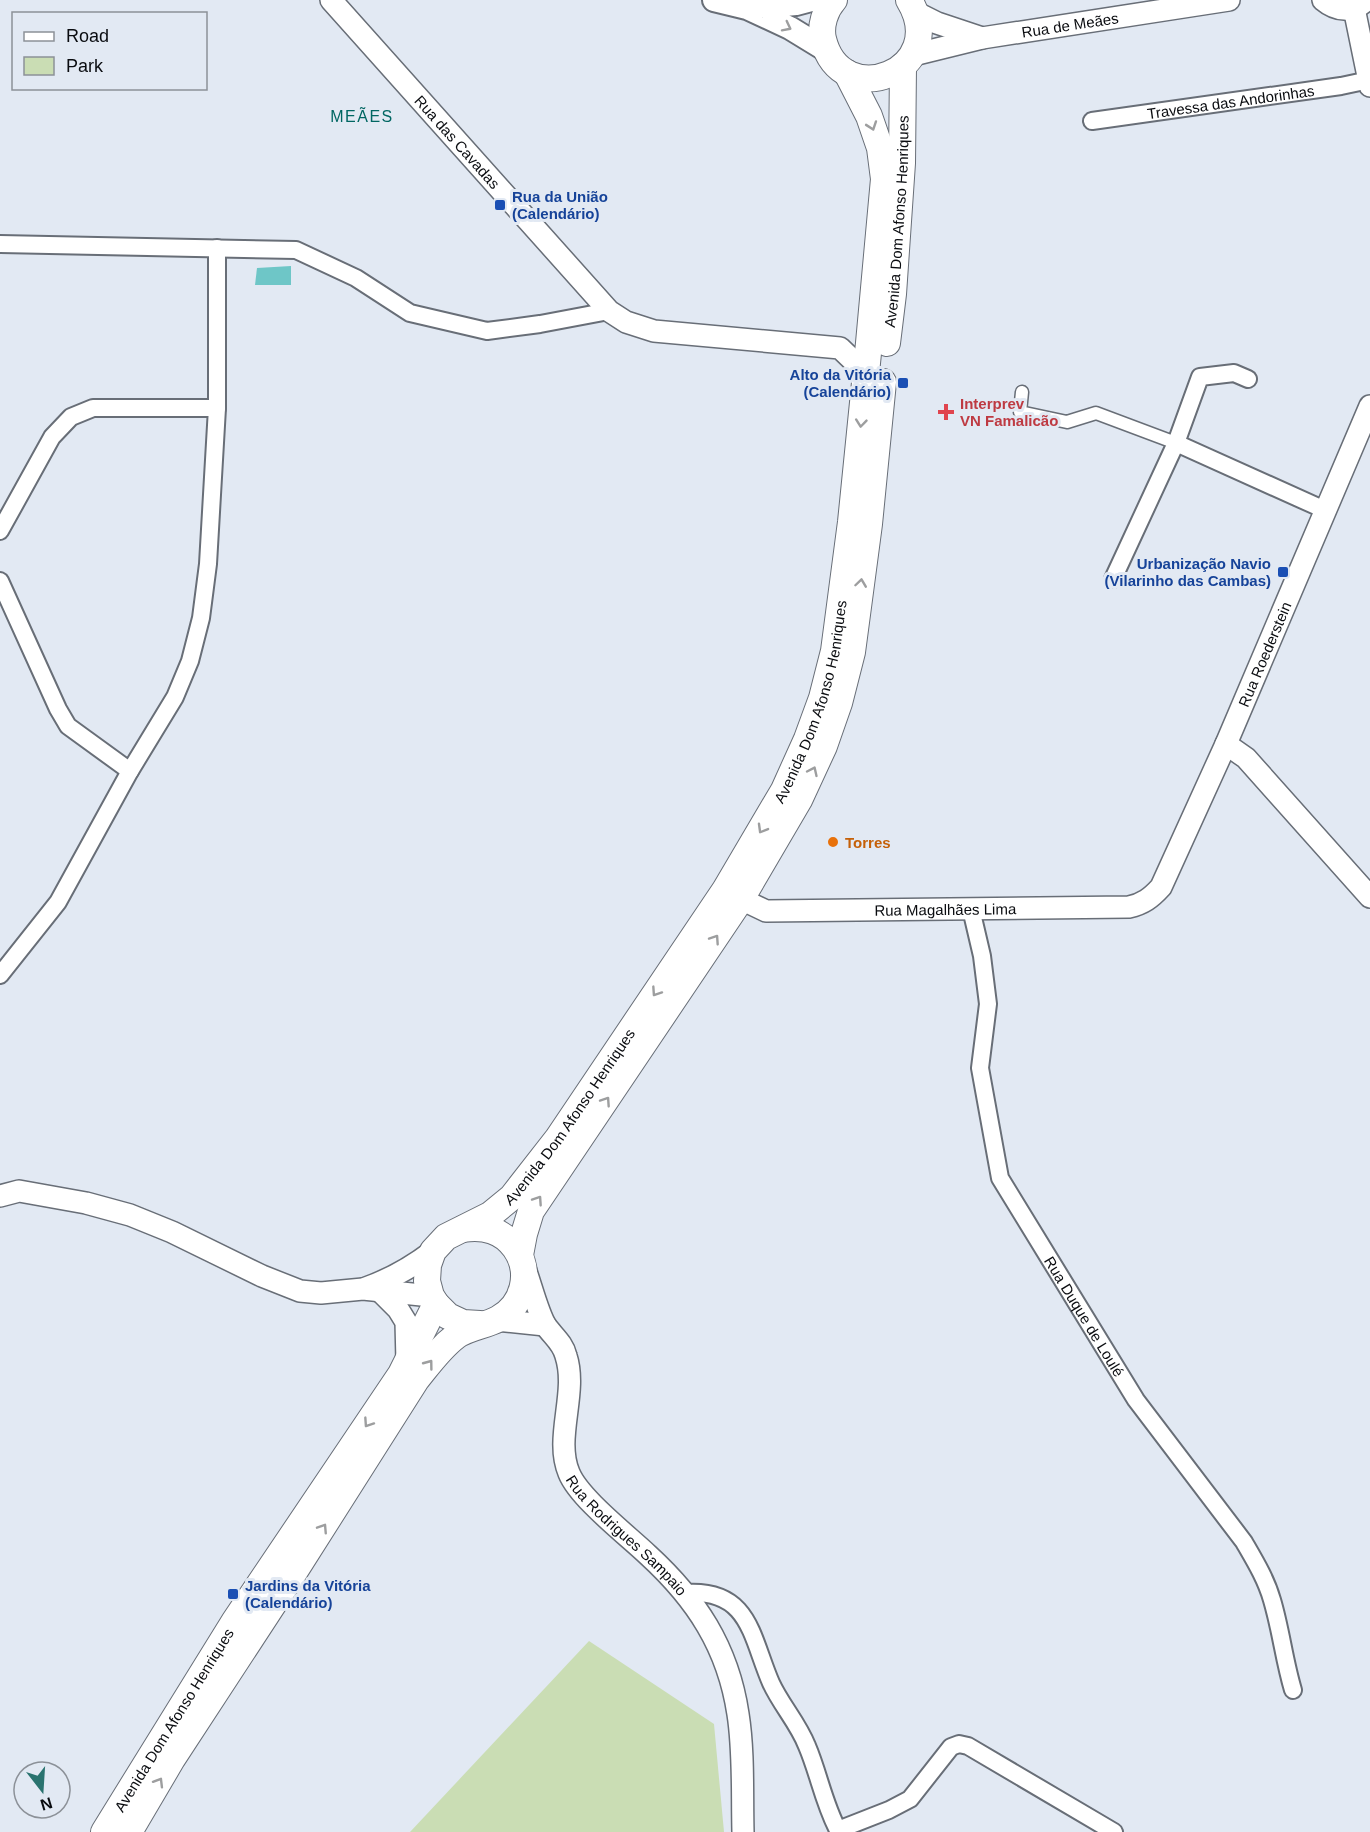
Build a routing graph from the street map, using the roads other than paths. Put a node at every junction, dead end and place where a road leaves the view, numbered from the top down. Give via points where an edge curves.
1 (331, 0) edge
2 (714, 0) edge
3 (811, 0) edge
4 (834, 0) edge
5 (1229, 0) edge
6 (1323, 0) edge
7 (1360, 4) edge
8 (912, 6) edge
9 (747, 8) junction
10 (982, 38) junction
11 (826, 50) junction
12 (908, 61) junction
13 (847, 73) junction
14 (1369, 83) edge
15 (1092, 121) dead end
16 (0, 244) edge
17 (217, 248) junction
18 (609, 311) junction
19 (871, 329) junction
20 (840, 348) junction
21 (866, 373) junction
22 (1248, 379) dead end
23 (1022, 392) dead end
24 (1370, 406) edge
25 (217, 408) junction
26 (1364, 432) edge
27 (1176, 443) junction
28 (1325, 510) junction
29 (0, 531) edge
30 (1113, 579) dead end
31 (0, 581) edge
32 (1226, 744) junction
33 (130, 771) junction
34 (1370, 897) edge
35 (741, 899) junction
36 (1150, 899) joint
37 (971, 909) junction
38 (0, 975) edge
39 (0, 1196) edge
40 (463, 1228) junction
41 (434, 1251) junction
42 (522, 1259) junction
43 (371, 1290) junction
44 (434, 1300) junction
45 (488, 1322) junction
46 (545, 1325) junction
47 (407, 1363) junction
48 (686, 1593) junction
49 (1293, 1690) dead end
50 (838, 1831) edge
51 (104, 1832) edge
52 (129, 1832) edge
53 (743, 1832) edge
54 (1114, 1832) edge

1 - 18 street, Rua das Cavadas
2 - 9 main road
3 - 9 main road
4 - 11 main road via 824,19
5 - 10 street, Rua de Meães
6 - 7 street via 1337,9
7 - 14 street
8 - 10 street, Rua de Meães via 937,23
8 - 12 main road, Avenida Dom Afonso Henriques via 919,26 918,41
9 -> 11 main road
10 - 12 street, Rua de Meães
11 - 13 main road, Avenida Dom Afonso Henriques
12 - 13 main road via 876,79
35 -> 12 main road, Avenida Dom Afonso Henriques via 799,800 824,746 852,652 892,294
13 -> 19 main road, Avenida Dom Afonso Henriques via 880,148 884,179
14 - 15 street, Travessa das Andorinhas
16 - 17 street
17 - 18 street via 296,250 356,278 410,313 487,331
17 - 25 street
18 - 20 street via 626,322 654,331
19 - 20 street
19 - 21 main road, Avenida Dom Afonso Henriques
20 - 21 street
21 -> 40 main road, Avenida Dom Afonso Henriques via 834,651 814,718 784,790 725,890 558,1138 512,1197 490,1215
22 - 27 street via 1234,373 1200,377
23 - 27 street via 1020,412 1067,422 1095,413
24 - 26 street, Rua Roederstein
25 - 29 street via 93,408 71,417 52,437
25 - 33 street via 201,618 175,697
26 - 28 street, Rua Roederstein
27 - 28 street
27 - 30 street
28 - 32 street, Rua Roederstein
31 - 33 street via 68,726
32 - 34 street via 1246,758
32 - 36 street, Rua Roederstein via 1161,887
33 - 38 street via 58,902
35 - 37 street, Rua Magalhães Lima via 766,911
42 -> 35 main road, Avenida Dom Afonso Henriques via 531,1211
36 - 37 street, Rua Magalhães Lima via 1129,908
37 - 49 street, Rua Duque de Loulé via 988,1004 980,1068 1000,1178 1136,1400 1255,1561 1272,1599
39 - 43 street via 19,1191 130,1215 300,1292
40 - 41 main road, Avenida Dom Afonso Henriques via 446,1237
40 - 42 main road via 496,1231 510,1241
41 - 43 street
41 - 44 main road via 427,1281
42 - 45 main road, Avenida Dom Afonso Henriques via 525,1274 520,1296 506,1314
42 - 46 street, Rua Rodrigues Sampaio
43 - 44 street
43 - 47 street via 398,1309 406,1323
44 - 45 main road via 448,1316 463,1323
44 - 47 main road, Avenida Dom Afonso Henriques
45 - 46 street
52 -> 45 main road, Avenida Dom Afonso Henriques via 416,1380 438,1352 458,1335
46 - 48 street, Rua Rodrigues Sampaio via 567,1356 564,1447 568,1473 583,1495
47 -> 51 main road, Avenida Dom Afonso Henriques via 234,1622
48 - 50 street, Rua Rodrigues Sampaio via 710,1593 724,1598 744,1618 774,1689 807,1744
48 - 53 street via 712,1634 733,1689 740,1731
50 - 54 street via 910,1798 951,1747 959,1744

